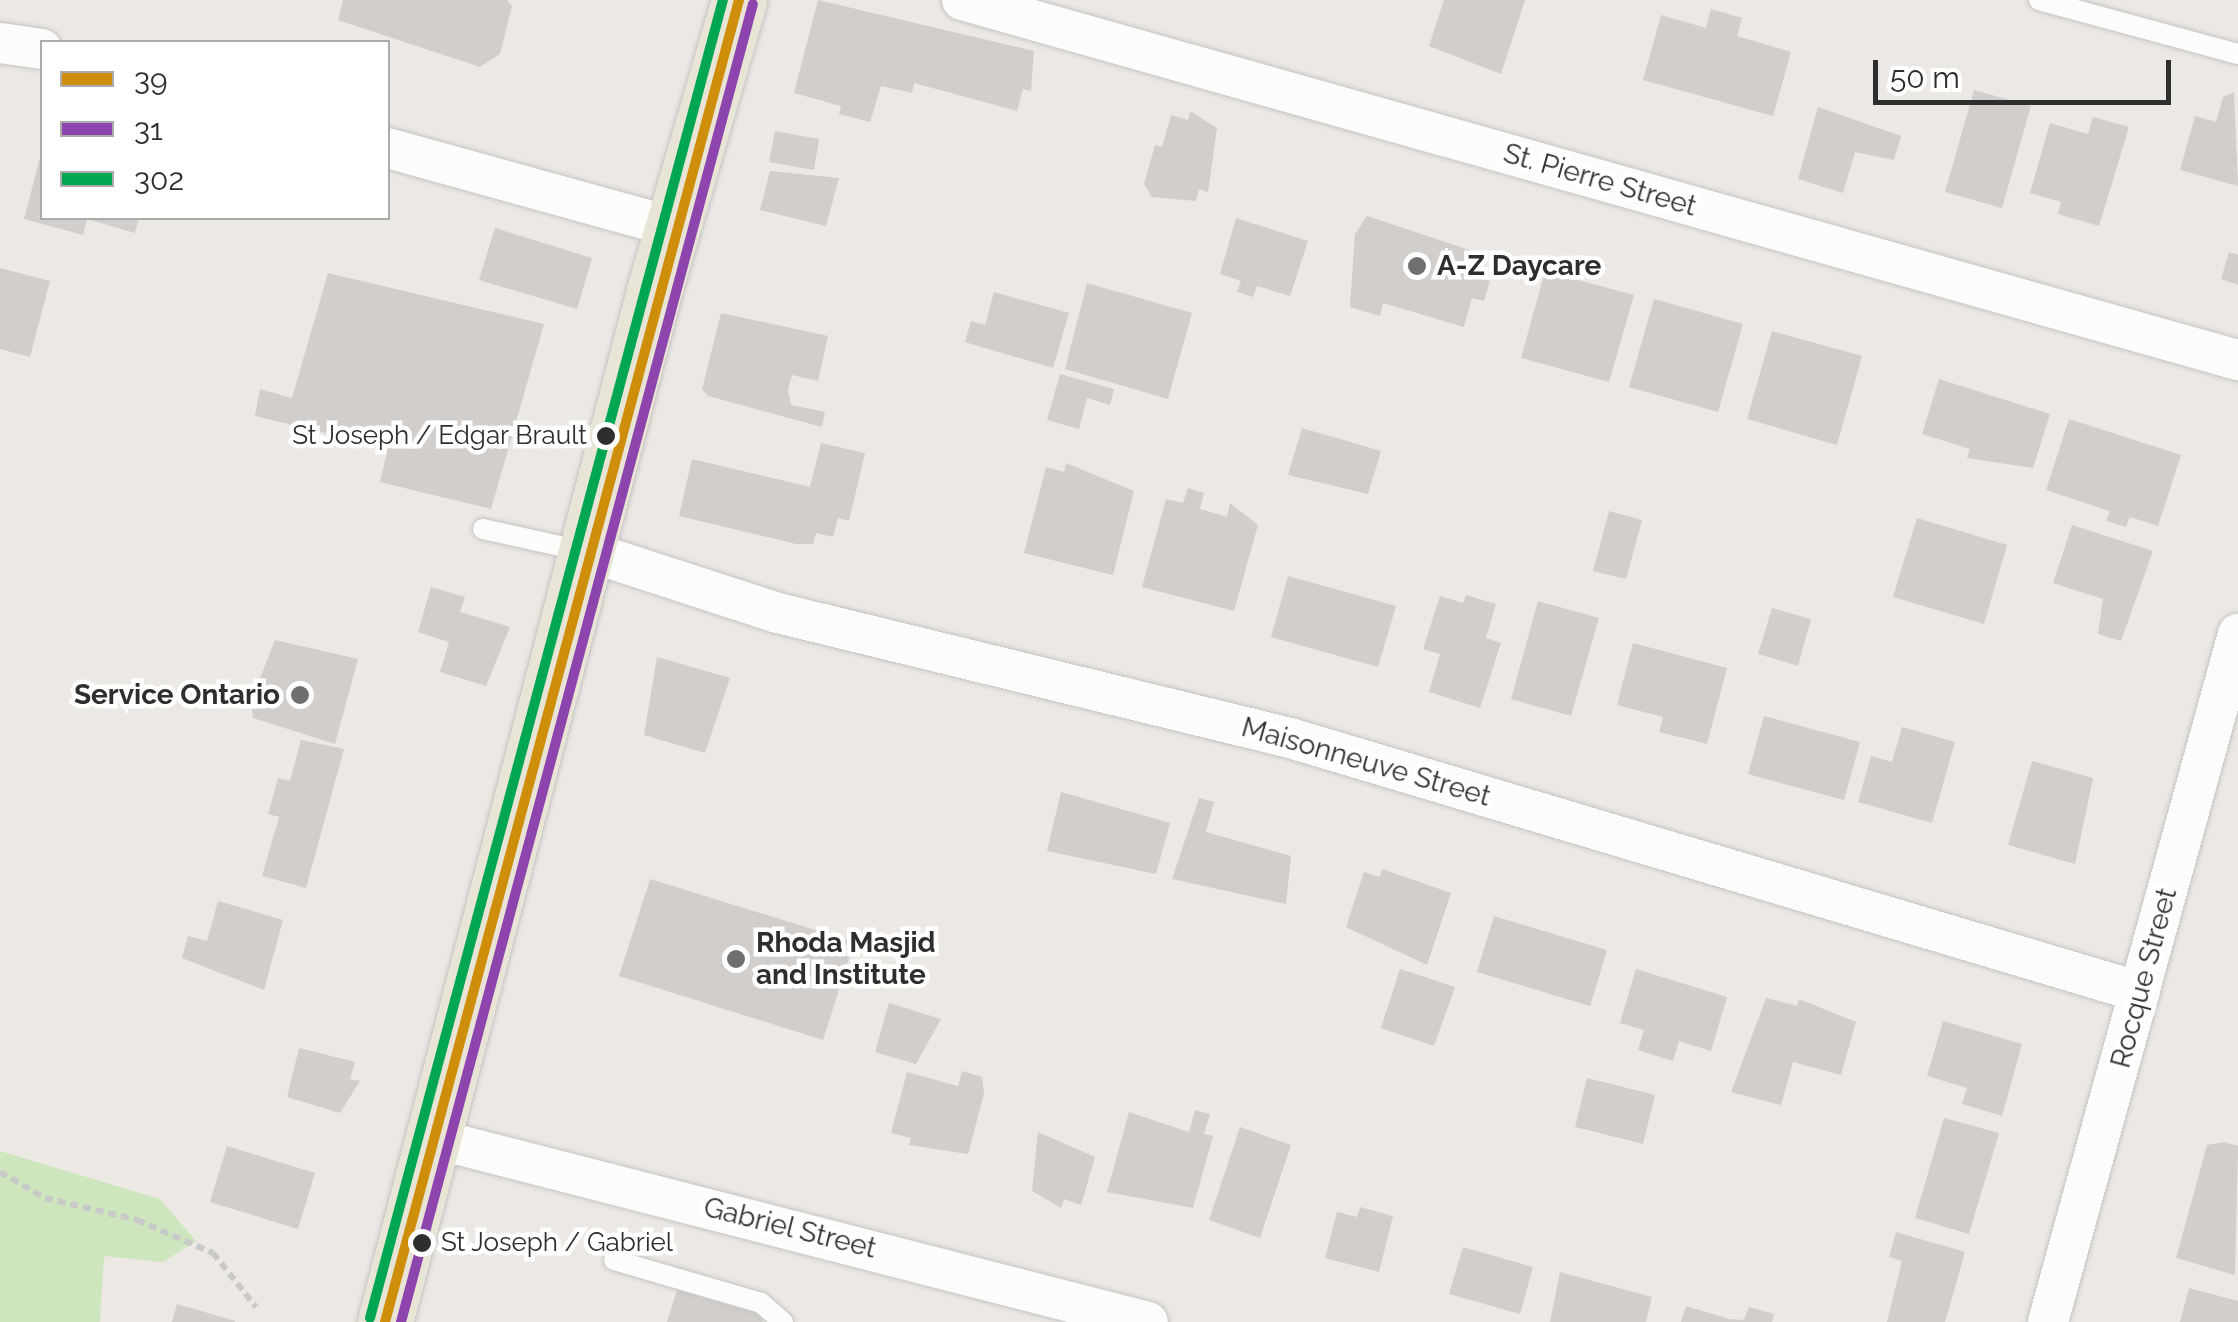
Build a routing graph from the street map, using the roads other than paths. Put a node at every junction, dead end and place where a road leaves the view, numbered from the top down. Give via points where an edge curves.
1 (739, 0) edge
2 (962, 0) edge
3 (2039, 0) edge
4 (0, 42) edge
5 (40, 49) edge
6 (2238, 54) edge
7 (390, 149) edge
8 (673, 226) junction
9 (2238, 360) edge
10 (483, 529) dead end
11 (587, 551) junction
12 (2238, 634) edge
13 (2140, 992) junction
14 (432, 1138) junction
15 (614, 1260) dead end
16 (385, 1322) edge
17 (783, 1322) edge
18 (1148, 1322) edge
19 (2048, 1322) edge

1 - 8 main road
2 - 9 street, St. Pierre Street
3 - 6 lane
4 - 5 street
7 - 8 street
8 - 11 main road
10 - 11 lane
11 - 13 street, Maisonneuve Street via 778,613 1290,738
11 - 14 main road
12 - 13 street, Rocque Street
13 - 19 street, Rocque Street
14 - 16 main road
14 - 18 street, Gabriel Street
15 - 17 lane via 760,1303

